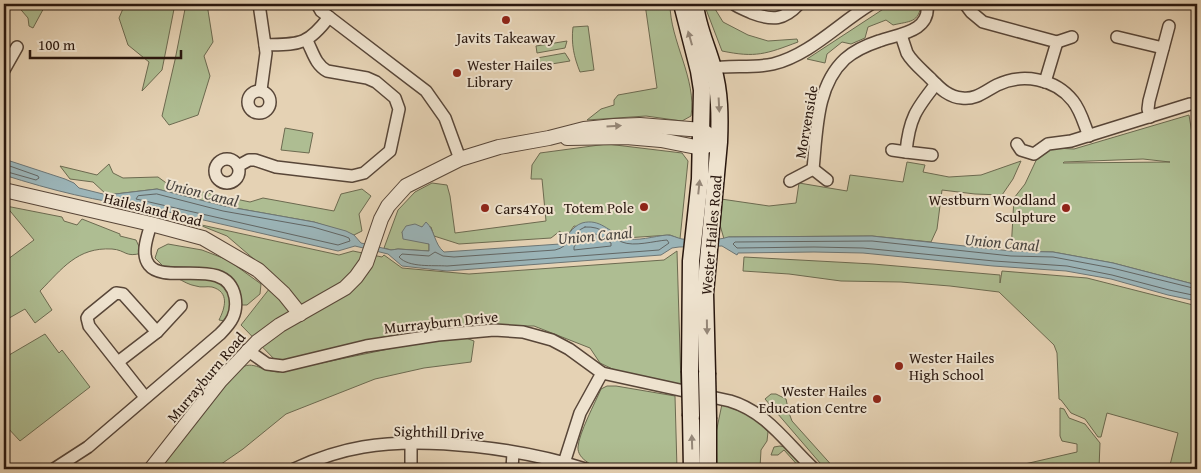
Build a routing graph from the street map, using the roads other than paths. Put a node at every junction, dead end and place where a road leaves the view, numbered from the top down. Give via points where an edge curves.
1 (259, 4) edge
2 (317, 4) edge
3 (682, 4) edge
4 (695, 4) edge
5 (734, 4) edge
6 (799, 4) edge
7 (927, 4) edge
8 (966, 4) edge
9 (867, 5) edge
10 (329, 17) junction
11 (1169, 26) dead end
12 (902, 35) junction
13 (1072, 37) dead end
14 (1117, 37) dead end
15 (307, 41) junction
16 (1057, 42) junction
17 (265, 45) junction
18 (17, 47) dead end
19 (1163, 48) junction
20 (706, 69) junction
21 (4, 70) edge
22 (1045, 82) junction
23 (936, 84) junction
24 (261, 90) dead end
25 (1190, 104) dead end
26 (1150, 117) junction
27 (702, 130) junction
28 (1089, 136) junction
29 (549, 138) junction
30 (720, 142) junction
31 (1017, 144) dead end
32 (701, 148) junction
33 (892, 150) dead end
34 (906, 152) junction
35 (932, 155) dead end
36 (460, 159) junction
37 (238, 166) dead end
38 (813, 169) junction
39 (790, 180) dead end
40 (827, 180) dead end
41 (4, 190) edge
42 (151, 224) junction
43 (703, 226) junction
44 (699, 261) junction
45 (181, 306) dead end
46 (300, 314) junction
47 (157, 332) junction
48 (248, 350) junction
49 (118, 362) junction
50 (602, 373) junction
51 (145, 397) junction
52 (412, 444) junction
53 (513, 453) junction
54 (564, 463) junction
55 (54, 469) edge
56 (151, 469) edge
57 (294, 469) edge
58 (411, 469) edge
59 (512, 469) edge
60 (585, 469) edge
61 (692, 469) edge
62 (708, 469) edge
63 (814, 469) edge

1 - 17 street
2 - 10 street
20 -> 3 main road, Wester Hailes Road
4 - 20 main road, Wester Hailes Road
5 - 6 street via 764,18 775,19 786,16
7 - 12 street, Morvenside via 923,24
8 - 16 street via 983,22
9 - 20 street via 794,56 774,64
10 - 15 street
10 - 36 street via 426,91 445,118
11 - 19 street
12 - 23 street via 908,54
12 - 38 street, Morvenside via 860,48 831,75 820,109
13 - 16 street
14 - 19 street
15 - 17 street
15 - 37 street via 322,68 367,78 395,98 399,109 390,151 364,173 352,176 276,167 255,160
16 - 22 street
17 - 24 street
18 - 21 street
19 - 26 street via 1149,101
20 - 27 main road, Wester Hailes Road via 702,90
20 -> 30 main road, Wester Hailes Road via 718,93
22 - 23 street via 1030,78 1013,79 972,98 944,92
22 - 28 street via 1059,88 1072,100
23 - 34 street via 914,115 908,130
25 - 26 street
26 - 28 street
29 -> 27 street, Murrayburn Road via 614,126
27 - 30 street, Murrayburn Road
27 - 32 main road, Wester Hailes Road
28 - 31 street via 1048,144 1034,154 1021,150
29 - 32 street, Murrayburn Road via 626,137
29 - 36 street, Murrayburn Road via 498,147
30 - 32 street, Murrayburn Road
30 - 43 main road, Wester Hailes Road
43 -> 32 main road, Wester Hailes Road
33 - 34 street
34 - 35 street
36 - 46 street, Murrayburn Road via 406,186 388,206 366,263 356,277 345,288
38 - 39 street, Morvenside
38 - 40 street, Morvenside
41 - 42 street, Hailesland Road
42 - 46 street, Hailesland Road via 203,238 220,247 258,270
42 - 51 street via 145,256 152,268 218,276 231,287 236,310 230,324 220,334
43 - 44 main road, Wester Hailes Road
61 -> 44 main road, Wester Hailes Road, bridge via 690,371
44 -> 62 main road, Wester Hailes Road, bridge via 705,292
45 - 47 street
46 - 48 street, Murrayburn Road via 266,334
47 - 49 street
47 - 49 street via 123,294 116,293 89,315 87,322
48 - 50 street, Murrayburn Drive via 267,364 283,366 392,342 506,330 552,340
48 - 56 street, Murrayburn Road
49 - 51 street
50 - 54 street via 580,413
50 - 63 street, Murrayburn Drive via 730,401 748,408 780,433
51 - 55 street via 88,447
52 - 53 street, Sighthill Drive via 488,448
52 - 57 street, Sighthill Drive via 363,447 329,455
52 - 58 street
53 - 54 street, Sighthill Drive
53 - 59 street
54 - 60 street, Sighthill Drive

